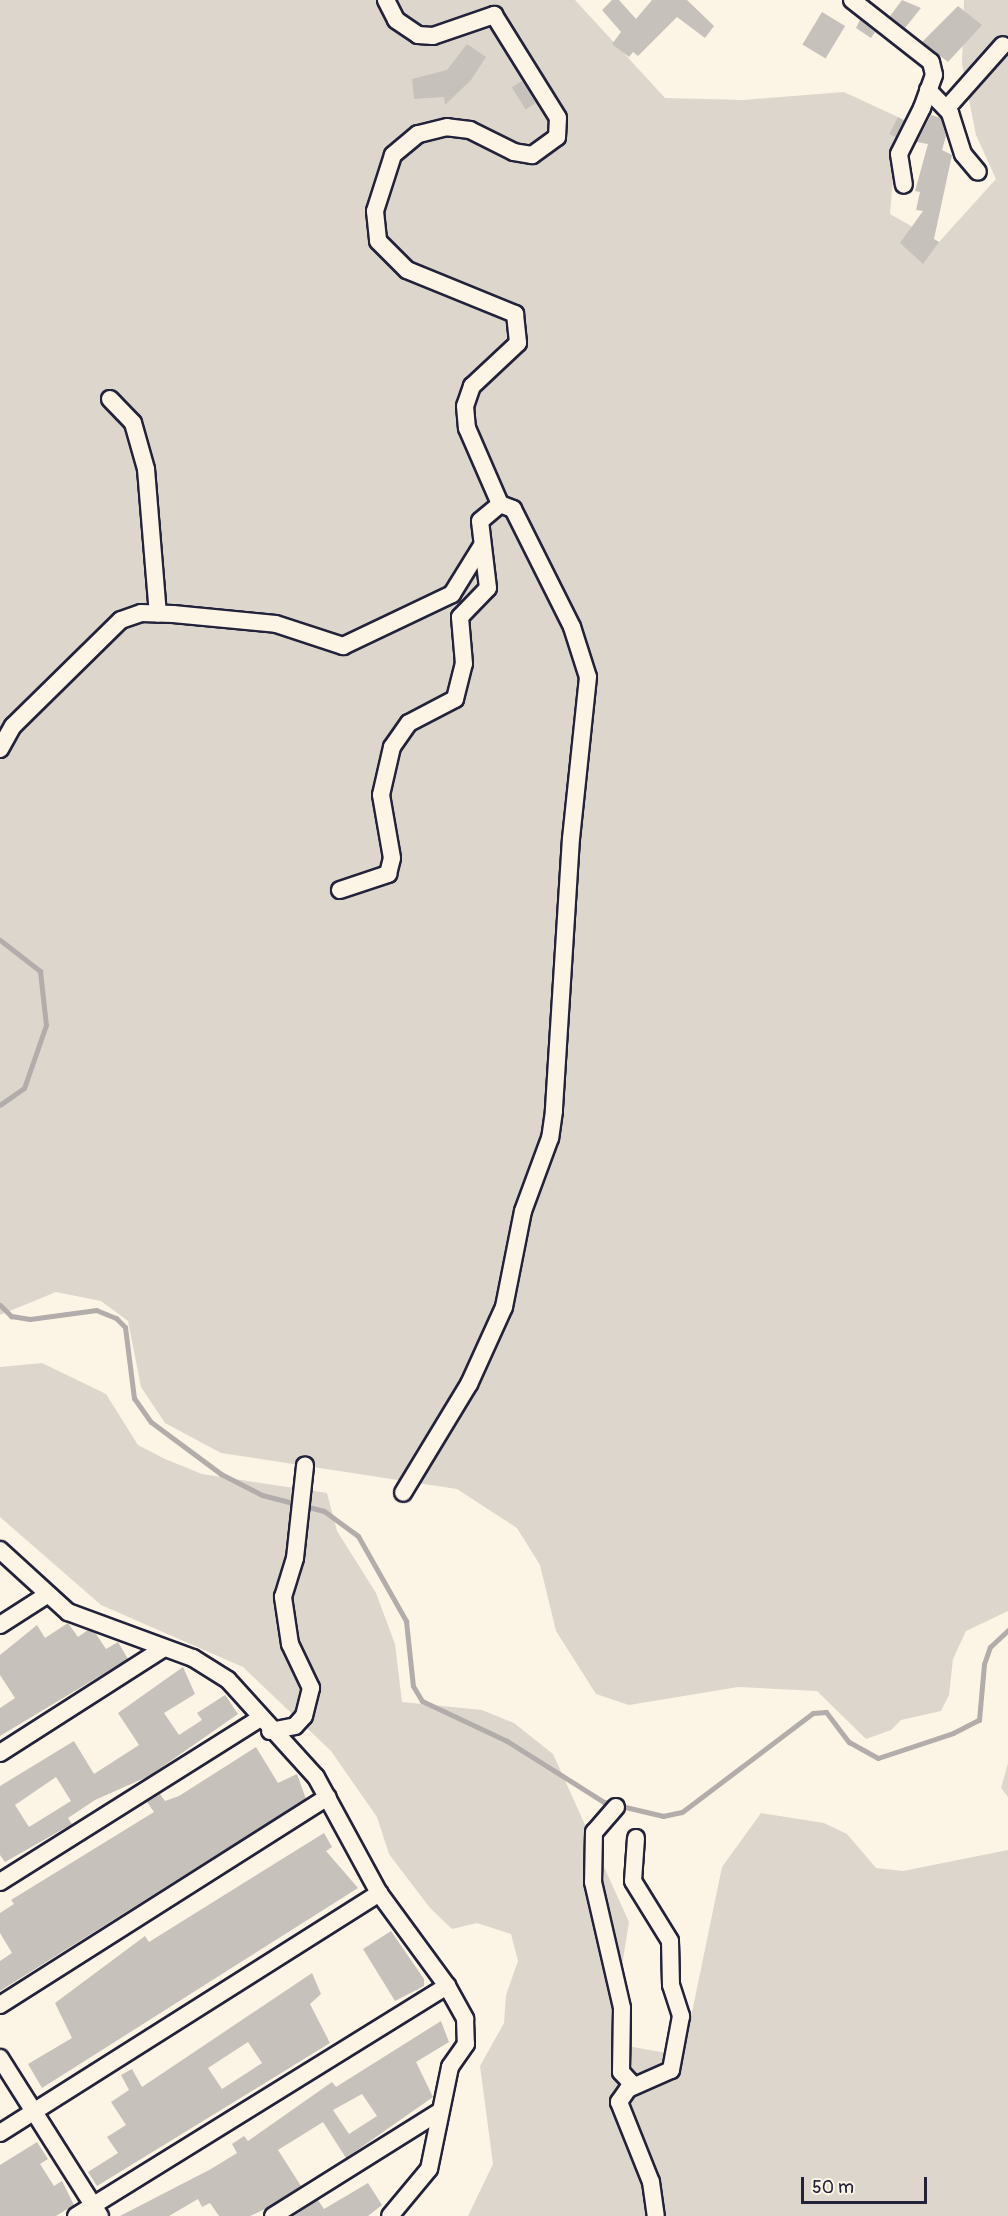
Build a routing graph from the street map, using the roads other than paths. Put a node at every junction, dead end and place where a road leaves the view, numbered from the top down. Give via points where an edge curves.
1 (386, 0) edge
2 (852, 0) edge
3 (1003, 45) dead end
4 (928, 90) junction
5 (947, 108) junction
6 (978, 172) dead end
7 (904, 185) dead end
8 (110, 399) dead end
9 (500, 504) junction
10 (481, 547) junction
11 (158, 614) junction
12 (0, 749) edge
13 (340, 890) dead end
14 (304, 1466) dead end
15 (403, 1493) dead end
16 (0, 1550) edge
17 (47, 1595) junction
18 (0, 1625) edge
19 (161, 1650) junction
20 (264, 1725) junction
21 (0, 1753) edge
22 (328, 1797) junction
23 (616, 1807) dead end
24 (636, 1838) dead end
25 (0, 1882) edge
26 (379, 1893) junction
27 (447, 1986) junction
28 (0, 2006) edge
29 (0, 2058) edge
30 (634, 2086) junction
31 (34, 2112) junction
32 (437, 2113) junction
33 (0, 2133) edge
34 (96, 2211) edge
35 (76, 2216) edge
36 (273, 2216) edge
37 (390, 2216) edge
38 (656, 2216) edge

1 - 9 street via 396,20 418,35 433,36 494,15 558,118 557,137 532,155 514,152 470,130 447,127 418,134 393,155 375,211 378,241 407,270 515,314 518,343 472,386 465,406 467,428
2 - 4 street via 931,62
3 - 5 street
4 - 5 street
4 - 7 street via 898,154
5 - 6 street via 963,154
8 - 11 street via 133,423 147,469
9 - 10 street via 480,521
9 - 15 street via 513,509 573,627 587,667 554,1111 550,1138 523,1211 504,1307 469,1384
10 - 11 street via 452,594 343,646 276,624
10 - 13 street via 488,588 460,617 464,664 455,699 409,723 392,747 381,795 392,858 388,874
11 - 12 street via 141,613 104,632 13,726
14 - 20 street via 296,1558 283,1597 290,1644 311,1688 304,1716 294,1726
16 - 17 street
17 - 18 street
17 - 19 street via 68,1612
19 - 20 street via 193,1658 228,1680
19 - 21 street
20 - 22 street
20 - 25 street
22 - 26 street
22 - 28 street
23 - 30 street via 594,1832 593,1882 622,2008 621,2072
24 - 30 street via 633,1881 669,1937 671,1986 681,2016 671,2070
26 - 27 street
26 - 31 street
27 - 32 street via 465,2019 466,2044 450,2067
27 - 34 street
29 - 31 street
30 - 38 street via 620,2097 620,2106 651,2182
31 - 33 street
31 - 34 street
32 - 36 street
32 - 37 street via 429,2169
34 - 35 street

